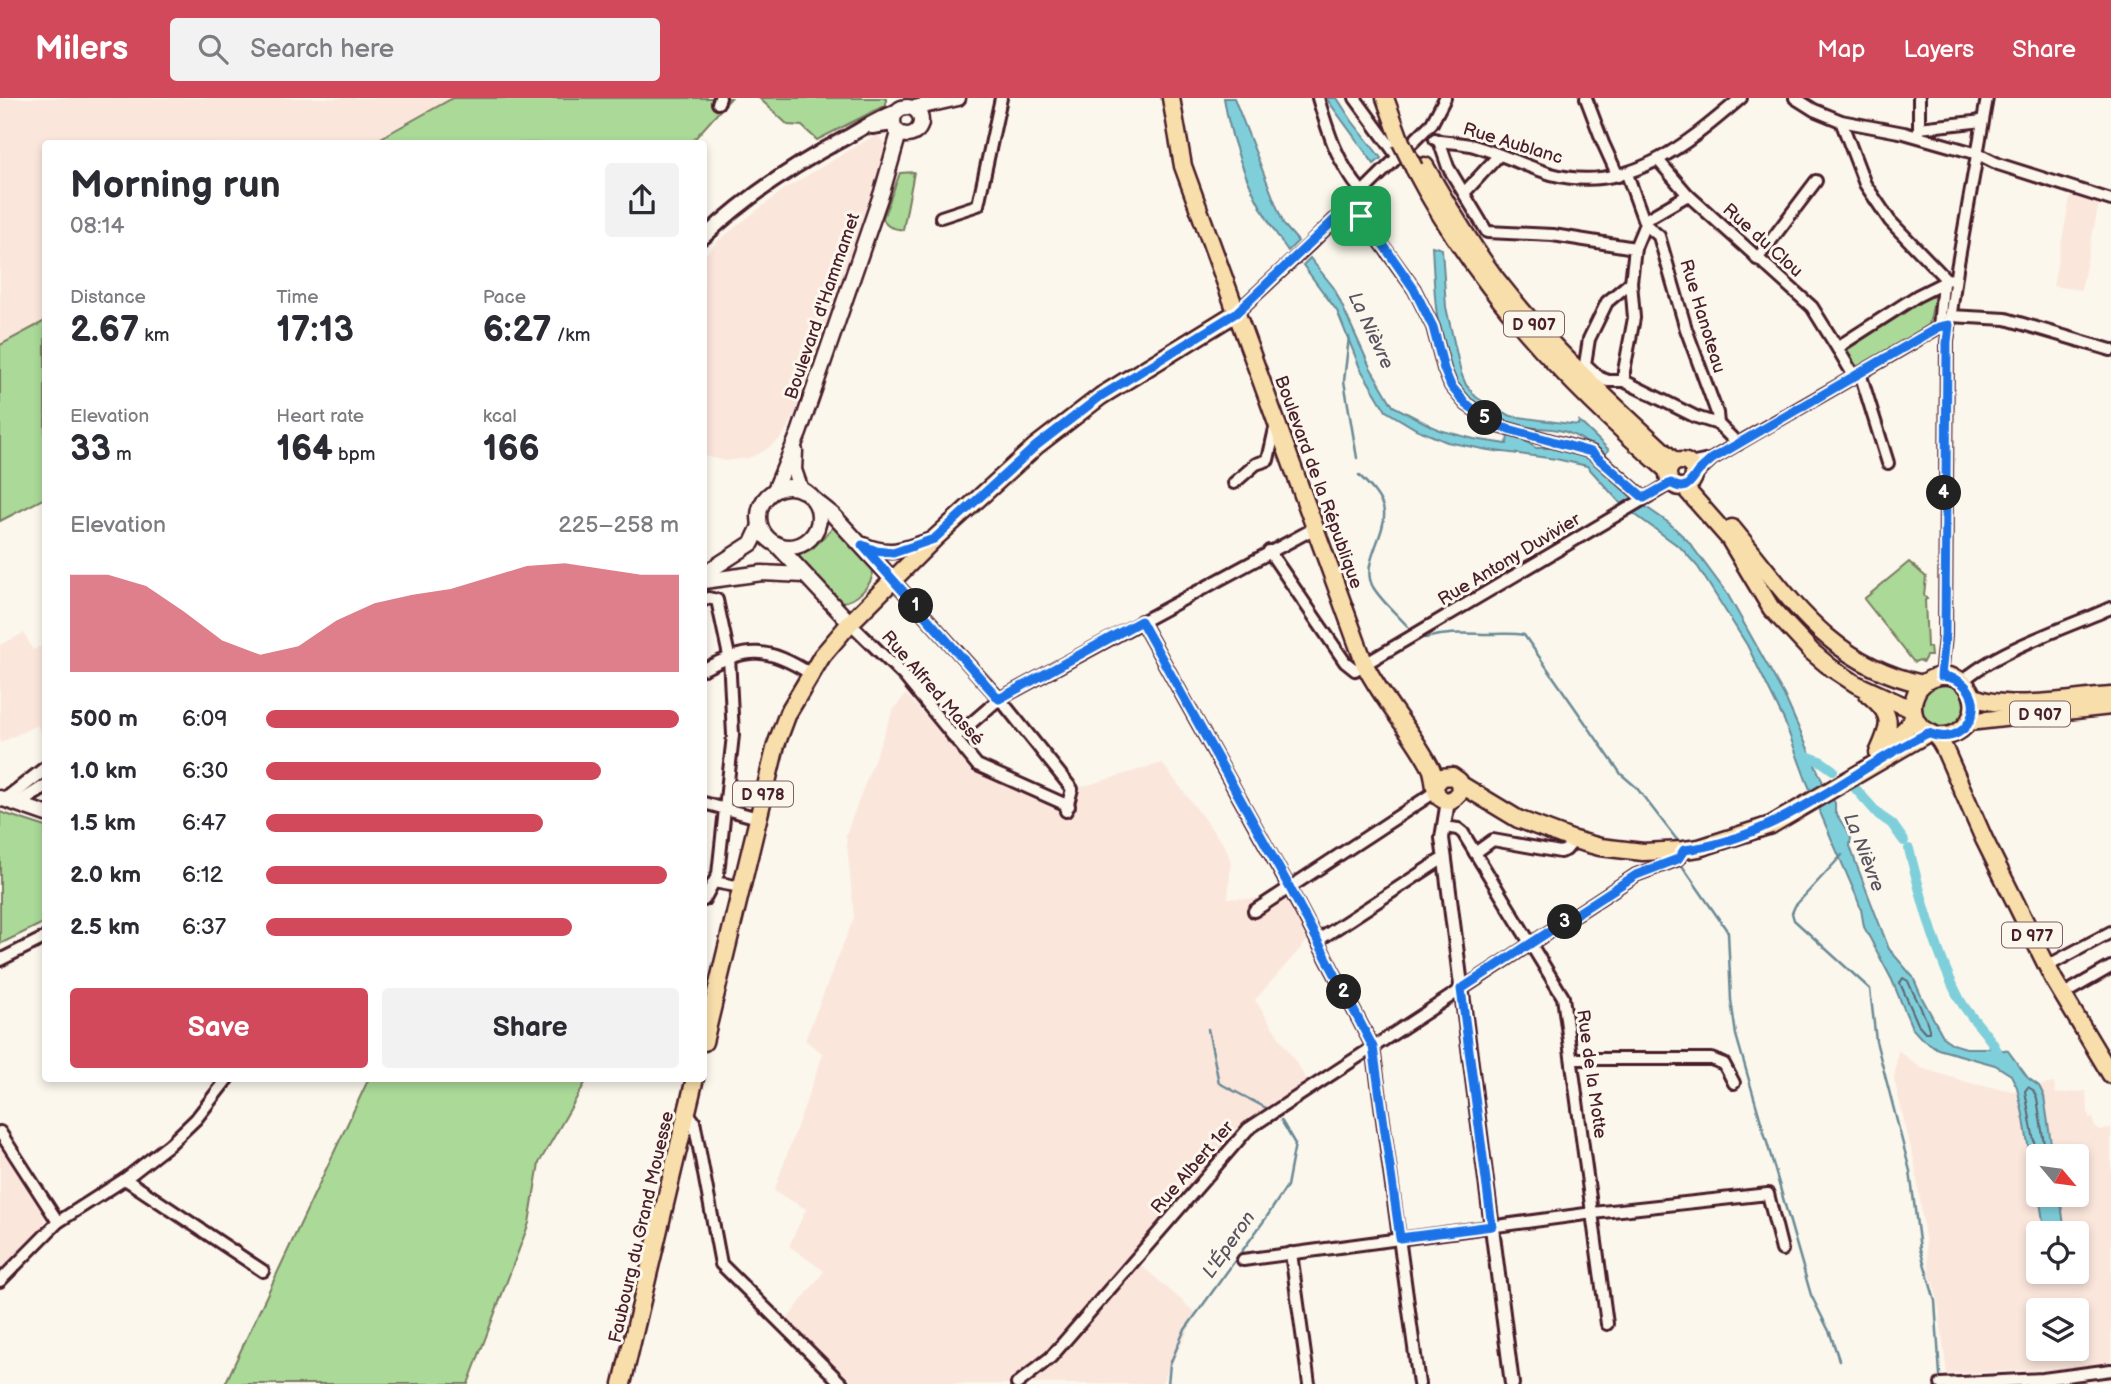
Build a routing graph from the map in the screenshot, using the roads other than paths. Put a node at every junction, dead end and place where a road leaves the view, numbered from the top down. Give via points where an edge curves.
1 (1000, 98) edge
2 (1171, 98) edge
3 (1318, 98) edge
4 (1354, 98) edge
5 (1385, 98) edge
6 (1396, 98) edge
7 (1445, 98) edge
8 (1586, 98) edge
9 (1741, 98) edge
10 (1795, 98) edge
11 (1919, 98) edge
12 (1987, 98) edge
13 (953, 100) edge
14 (918, 114) junction
15 (1841, 121) junction
16 (1983, 121) junction
17 (899, 126) junction
18 (1425, 130) junction
19 (1919, 134) junction
20 (1439, 141) junction
21 (1403, 146) junction
22 (1978, 154) junction
23 (1499, 155) junction
24 (1658, 160) junction
25 (1998, 164) junction
26 (1975, 166) junction
27 (1622, 175) junction
28 (1816, 181) dead end
29 (1362, 192) junction
30 (1464, 193) junction
31 (1688, 195) junction
32 (2111, 201) edge
33 (1350, 205) junction
34 (941, 217) dead end
35 (1645, 222) junction
36 (707, 234) edge
37 (1635, 248) junction
38 (1757, 259) junction
39 (1948, 281) junction
40 (1631, 282) junction
41 (1236, 313) junction
42 (1946, 323) junction
43 (1838, 349) junction
44 (2111, 350) edge
45 (1857, 374) junction
46 (1624, 382) junction
47 (1276, 421) junction
48 (1718, 424) junction
49 (799, 433) junction
50 (1738, 444) junction
51 (1888, 463) dead end
52 (1682, 475) junction
53 (1234, 483) dead end
54 (775, 491) junction
55 (805, 492) junction
56 (1644, 498) junction
57 (760, 526) junction
58 (1315, 528) junction
59 (934, 539) junction
60 (775, 543) junction
61 (862, 545) junction
62 (1269, 551) junction
63 (717, 567) junction
64 (707, 573) edge
65 (804, 575) junction
66 (893, 580) junction
67 (707, 581) edge
68 (707, 598) edge
69 (2111, 608) edge
70 (1141, 621) junction
71 (850, 623) junction
72 (729, 656) junction
73 (1365, 665) junction
74 (707, 667) edge
75 (811, 674) junction
76 (1941, 676) junction
77 (1856, 684) junction
78 (1923, 684) junction
79 (1967, 689) junction
80 (2111, 695) edge
81 (999, 699) junction
82 (2111, 706) edge
83 (1914, 713) junction
84 (1963, 728) junction
85 (1932, 734) junction
86 (954, 738) junction
87 (1878, 753) junction
88 (42, 771) edge
89 (1858, 774) junction
90 (42, 788) edge
91 (1447, 790) junction
92 (1963, 790) junction
93 (8, 801) edge
94 (707, 804) edge
95 (726, 810) junction
96 (42, 813) edge
97 (758, 818) junction
98 (1444, 827) junction
99 (1574, 840) junction
100 (1630, 850) junction
101 (1684, 850) junction
102 (1475, 853) junction
103 (1445, 860) junction
104 (1636, 875) junction
105 (714, 882) junction
106 (741, 887) junction
107 (1290, 888) junction
108 (707, 895) edge
109 (1254, 911) dead end
110 (2111, 932) edge
111 (42, 939) edge
112 (1317, 941) junction
113 (1531, 943) junction
114 (0, 960) edge
115 (2047, 965) junction
116 (2111, 967) edge
117 (1461, 989) junction
118 (2062, 995) junction
119 (707, 1029) edge
120 (1373, 1047) junction
121 (1572, 1059) junction
122 (2111, 1075) edge
123 (225, 1082) edge
124 (694, 1082) edge
125 (1734, 1083) dead end
126 (0, 1132) edge
127 (689, 1139) junction
128 (125, 1178) junction
129 (1593, 1213) junction
130 (58, 1222) junction
131 (1492, 1226) junction
132 (1400, 1238) junction
133 (1782, 1251) dead end
134 (1291, 1253) junction
135 (1243, 1259) dead end
136 (263, 1271) dead end
137 (0, 1280) edge
138 (1607, 1324) dead end
139 (2111, 1370) edge
140 (622, 1384) edge
141 (842, 1384) edge
142 (1017, 1384) edge
143 (1309, 1384) edge
144 (1419, 1384) edge
145 (1512, 1384) edge
146 (1941, 1384) edge

1 - 34 street via 978,205
2 - 41 main road, Boulevard de la République via 1183,166
3 - 29 street via 1335,154
4 - 21 street
5 - 21 main road, D 907
6 - 21 main road, D 907
7 - 18 street
8 - 27 street, Rue Hanoteau via 1603,143
9 - 24 street, Rue Aublanc via 1696,136
10 - 15 street
11 - 19 street
12 - 16 street
13 - 14 main road
14 - 17 main road via 906,106
14 - 17 main road, Boulevard d'Hammamet via 916,132
15 - 19 street
15 - 39 street via 1865,184 1891,221
16 - 19 street
16 - 22 street
17 - 36 street via 882,124 852,134 794,168
17 - 49 main road, Boulevard d'Hammamet via 882,192
18 - 20 street
18 - 21 street
19 - 22 street
20 - 23 street, Rue Aublanc via 1468,144
20 - 30 street
21 - 29 street
21 - 52 main road, D 907 via 1527,317
22 - 25 street
22 - 26 street
23 - 27 street, Rue Aublanc via 1570,178
23 - 30 street
24 - 27 street, Rue Aublanc
24 - 31 street, Rue du Clou
25 - 26 street
25 - 32 street
26 - 39 street
27 - 35 street, Rue Hanoteau
28 - 38 street
29 - 33 street
30 - 37 street via 1487,232 1553,235
31 - 35 street
31 - 38 street, Rue du Clou
33 - 41 street
33 - 56 street via 1414,289 1433,327 1451,386 1466,404 1498,426 1591,452
35 - 37 street
35 - 48 street, Rue Hanoteau via 1659,236
37 - 40 street
38 - 43 street, Rue du Clou via 1812,307
39 - 42 street
39 - 43 street via 1917,296
40 - 46 street via 1634,318
40 - 46 street via 1607,302 1585,355 1585,364 1601,378
41 - 47 main road, Boulevard de la République
41 - 59 main road, D 978 via 1101,396 1036,446
42 - 44 street via 2006,319
42 - 45 street, Rue Antony Duvivier
42 - 76 street
43 - 45 street, Rue du Clou
45 - 50 street, Rue Antony Duvivier
45 - 51 street, Rue du Clou
46 - 48 street
47 - 53 street via 1268,460
47 - 58 main road, Boulevard de la République
48 - 50 street
49 - 54 main road, Boulevard d'Hammamet
49 - 55 main road, Boulevard d'Hammamet via 794,468
50 - 52 street, Rue Antony Duvivier
52 - 56 street, Rue Antony Duvivier
52 - 77 main road, D 907 via 1779,617 1812,652
52 - 78 main road, D 907 via 1814,626 1871,667
54 - 55 main road via 792,487
54 - 57 main road via 760,510
55 - 60 main road via 818,510 816,529 795,546
55 - 61 main road
56 - 73 street, Rue Antony Duvivier
57 - 60 main road
57 - 63 main road via 752,543
58 - 62 street
58 - 73 main road, Boulevard de la République
59 - 61 main road via 893,553
59 - 66 main road, D 978
60 - 63 main road
60 - 65 main road
61 - 66 main road
62 - 70 street
62 - 73 street via 1349,667 1355,670
63 - 64 main road
65 - 67 main road via 762,573
65 - 71 main road
66 - 71 main road, D 978
66 - 81 street
68 - 72 street via 717,600
69 - 79 street via 1974,671
70 - 81 street
70 - 107 street
71 - 75 main road, D 978
71 - 86 street, Rue Alfred Massé via 904,676
72 - 74 street
72 - 75 street via 768,653
72 - 95 street via 733,735
73 - 91 main road, Boulevard de la République
75 - 97 main road, D 978 via 776,745
76 - 78 main road
76 - 79 main road via 1956,678
77 - 83 main road, D 907
77 - 87 main road via 1883,706 1887,715 1888,732
78 - 83 main road via 1913,700
79 - 80 main road, D 907 via 1987,701 2029,703
79 - 84 main road via 1973,714
81 - 86 street
81 - 86 street, Rue Alfred Massé via 1073,789 1068,808 977,765
82 - 84 main road, D 907
83 - 85 main road via 1917,723
83 - 87 main road via 1908,726
84 - 85 main road via 1951,736
84 - 92 main road, D 977 via 1955,752
85 - 89 main road
85 - 92 main road, D 977 via 1948,755
87 - 89 main road
88 - 93 street
89 - 101 main road via 1771,825
90 - 93 street
91 - 98 street
91 - 99 main road
91 - 107 street
92 - 115 main road, D 977
93 - 96 main road
94 - 95 street
95 - 97 street
95 - 105 street
97 - 106 main road, D 978
98 - 102 street, Rue de la Motte via 1461,830
98 - 103 street
99 - 100 main road
99 - 102 street via 1560,852 1493,840
100 - 101 main road
100 - 104 street
101 - 104 street, Rue Albert 1er via 1678,859
102 - 113 street, Rue de la Motte
103 - 112 street
103 - 117 street
104 - 113 street, Rue Albert 1er
105 - 106 street
105 - 108 street
106 - 119 main road, D 978
107 - 109 street
107 - 112 street
110 - 115 street
111 - 114 street
112 - 120 street
113 - 117 street, Rue Albert 1er
113 - 121 street, Rue de la Motte via 1563,997
115 - 118 main road, D 977
116 - 118 street
117 - 120 street, Rue Albert 1er
117 - 131 street
118 - 122 main road, D 977
120 - 132 street
120 - 142 street, Rue Albert 1er via 1248,1129 1051,1357
121 - 125 street via 1712,1059 1724,1064
121 - 129 street, Rue de la Motte
123 - 128 street via 170,1144
124 - 127 main road, Faubourg du Grand Mouesse via 687,1116
126 - 130 street
127 - 140 main road, Faubourg du Grand Mouesse
127 - 141 street via 721,1264
128 - 130 street
128 - 136 street
129 - 131 street
129 - 133 street via 1768,1194
129 - 138 street, Rue de la Motte
130 - 137 street
131 - 132 street
131 - 145 street
132 - 134 street
132 - 144 street
134 - 135 street
134 - 143 street
139 - 146 street

